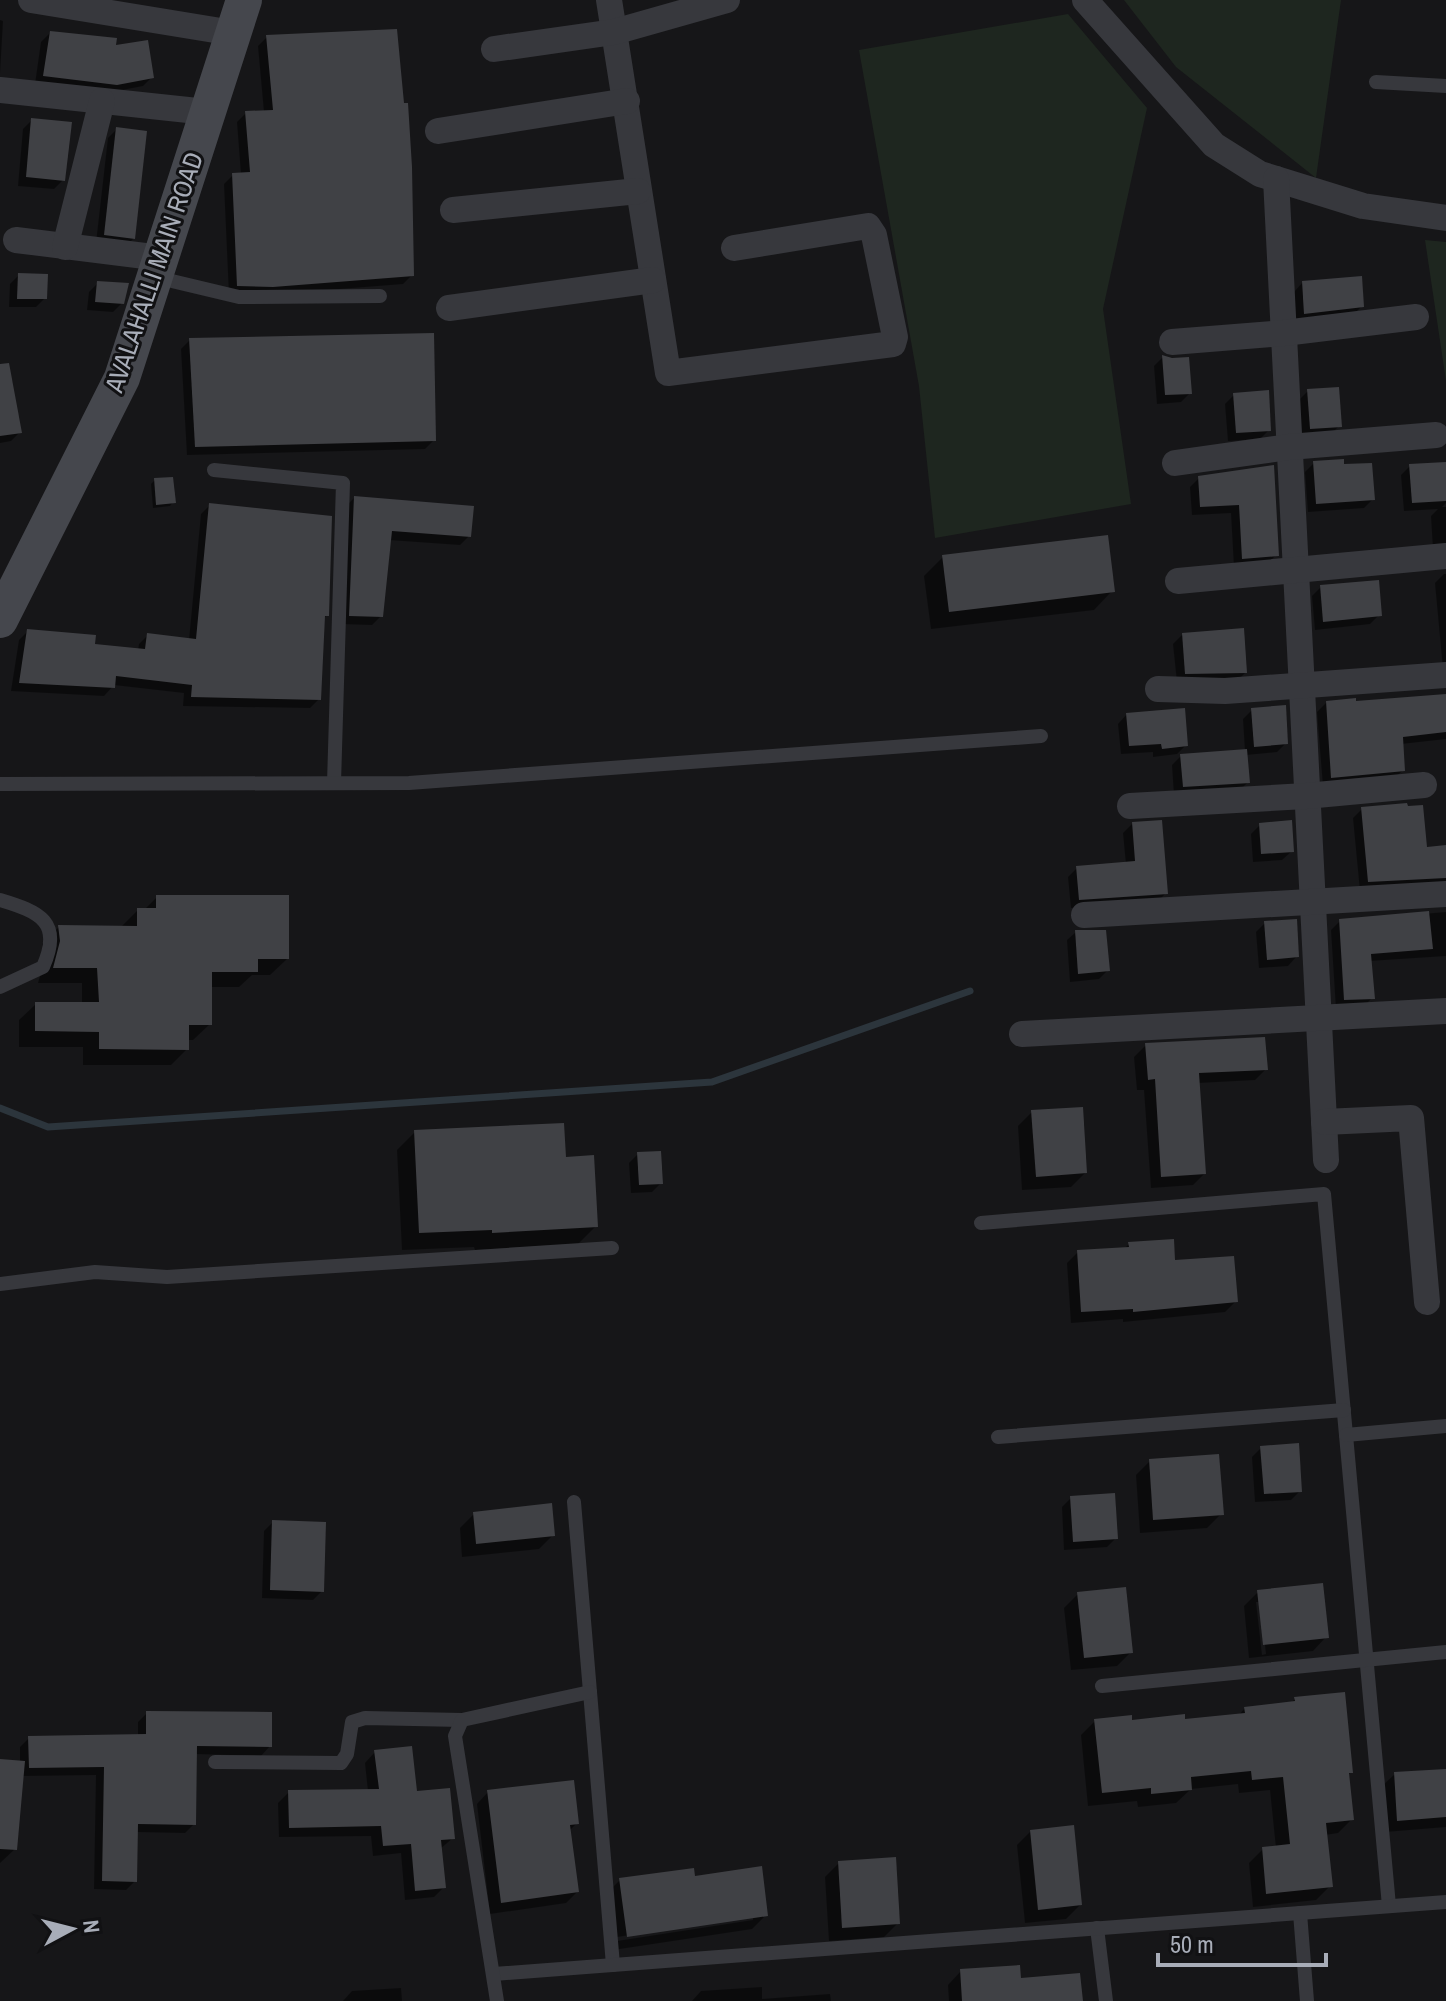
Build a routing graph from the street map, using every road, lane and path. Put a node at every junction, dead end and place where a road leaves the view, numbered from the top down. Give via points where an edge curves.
1 (31, 0) edge
2 (609, 0) edge
3 (727, 0) edge
4 (1085, 0) edge
5 (238, 17) edge
6 (614, 32) junction
7 (494, 49) dead end
8 (1376, 82) dead end
9 (1446, 86) edge
10 (0, 90) edge
11 (102, 101) junction
12 (627, 101) junction
13 (207, 112) junction
14 (438, 131) dead end
15 (1276, 179) junction
16 (638, 191) junction
17 (453, 210) dead end
18 (1446, 218) edge
19 (16, 240) dead end
20 (65, 247) junction
21 (734, 248) dead end
22 (158, 267) junction
23 (653, 280) junction
24 (380, 296) dead end
25 (449, 308) dead end
26 (1416, 317) dead end
27 (1284, 333) junction
28 (1172, 342) dead end
29 (1436, 435) dead end
30 (1289, 447) junction
31 (1175, 463) dead end
32 (214, 470) dead end
33 (1446, 556) edge
34 (1295, 569) junction
35 (1178, 581) dead end
36 (0, 620) edge
37 (1446, 675) edge
38 (1301, 686) junction
39 (1158, 689) dead end
40 (1041, 736) dead end
41 (334, 783) junction
42 (0, 784) edge
43 (1424, 785) dead end
44 (1306, 796) junction
45 (1130, 806) dead end
46 (1446, 894) edge
47 (0, 900) edge
48 (1313, 902) junction
49 (1084, 915) dead end
50 (0, 987) edge
51 (1446, 1011) edge
52 (1317, 1018) junction
53 (1022, 1034) dead end
54 (1324, 1122) junction
55 (1326, 1160) dead end
56 (981, 1223) dead end
57 (612, 1248) dead end
58 (0, 1284) edge
59 (1427, 1302) dead end
60 (1344, 1410) junction
61 (1446, 1426) edge
62 (1346, 1435) junction
63 (998, 1437) dead end
64 (574, 1502) dead end
65 (1446, 1652) edge
66 (1366, 1658) junction
67 (1102, 1686) dead end
68 (590, 1692) junction
69 (462, 1720) junction
70 (215, 1762) dead end
71 (1446, 1902) edge
72 (1389, 1906) junction
73 (1300, 1913) junction
74 (1097, 1928) junction
75 (613, 1965) junction
76 (494, 1974) junction
77 (497, 2001) edge
78 (1106, 2001) edge
79 (1307, 2001) edge

1 - 5 street
2 - 6 street
3 - 6 street
4 - 15 street via 1214,145
5 - 13 main road, AVALAHALLI MAIN ROAD
6 - 7 street
6 - 12 street
8 - 9 lane
10 - 11 street
11 - 13 street
11 - 20 street
12 - 14 street
12 - 16 street
13 - 22 main road, AVALAHALLI MAIN ROAD
15 - 18 street via 1363,206
15 - 27 street
16 - 17 street
16 - 23 street
19 - 20 street
20 - 22 street
21 - 23 street via 868,226 874,235 893,344 668,373
22 - 24 lane via 239,297
22 - 36 main road, AVALAHALLI MAIN ROAD via 122,378
23 - 25 street
26 - 27 street
27 - 28 street
27 - 30 street
29 - 30 street
30 - 31 street
30 - 34 street
32 - 41 lane via 343,483
33 - 34 street
34 - 35 street
34 - 38 street
37 - 38 street
38 - 39 street
38 - 44 street
40 - 41 lane via 409,783
41 - 42 lane
43 - 44 street
44 - 45 street
44 - 48 street
46 - 48 street
47 - 50 lane via 36,914 49,928 52,946 43,967
48 - 49 street
48 - 52 street
51 - 52 street
52 - 53 street
52 - 54 street
54 - 55 street
54 - 59 street via 1411,1118
56 - 60 lane via 1324,1194
57 - 58 lane via 167,1277 95,1272
60 - 62 lane
60 - 63 lane
61 - 62 lane
62 - 66 lane
64 - 68 lane
65 - 66 lane
66 - 67 lane
66 - 72 lane
68 - 69 lane
68 - 75 lane
69 - 70 lane via 352,1722 341,1763
69 - 76 lane via 455,1736
71 - 72 lane
72 - 73 lane
73 - 74 lane
73 - 79 lane
74 - 75 lane
74 - 78 lane
75 - 76 lane
76 - 77 lane

